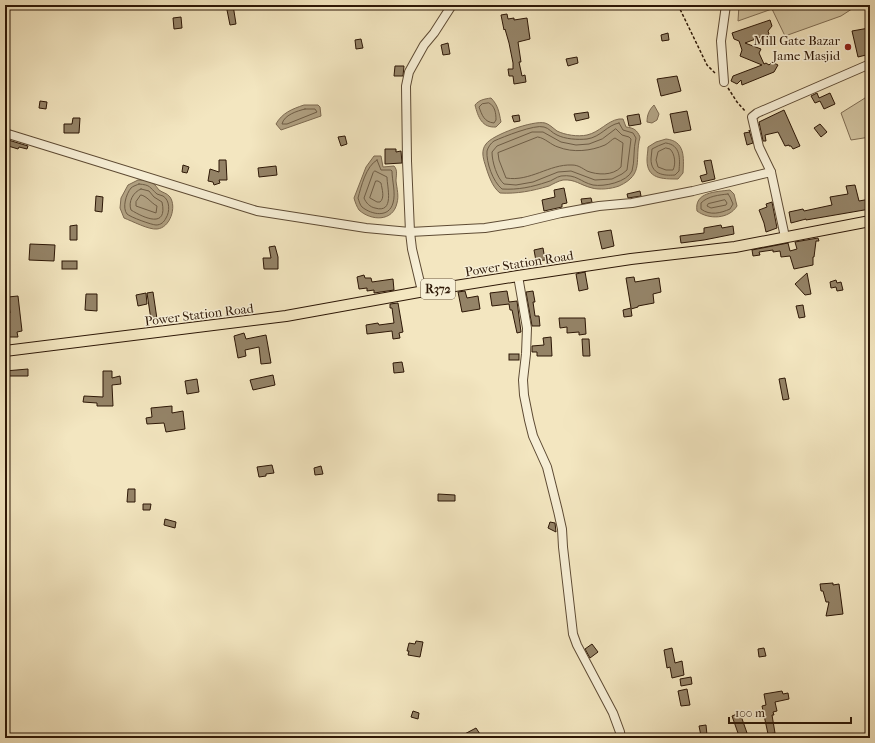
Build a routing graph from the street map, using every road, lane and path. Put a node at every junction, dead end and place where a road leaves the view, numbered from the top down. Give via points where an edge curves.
1 (452, 5) edge
2 (678, 5) edge
3 (726, 5) edge
4 (870, 64) edge
5 (724, 82) junction
6 (752, 117) junction
7 (5, 133) edge
8 (771, 172) junction
9 (870, 221) edge
10 (410, 232) junction
11 (785, 237) junction
12 (518, 276) junction
13 (422, 291) junction
14 (5, 351) edge
15 (621, 738) edge

1 - 10 street via 424,44 407,78 405,100
2 - 5 path via 707,65
3 - 5 street via 721,41
4 - 6 street
5 - 6 path via 737,102
6 - 8 street via 759,147
7 - 10 street via 257,211 366,228
8 - 10 street via 693,191 632,203 599,206 523,222 485,228
8 - 11 street
9 - 11 main road, Power Station Road / R372
10 - 13 street
11 - 12 main road, Power Station Road / R372 via 735,247
12 - 13 main road, Power Station Road / R372
12 - 15 street via 527,328 524,395 532,431 547,467 560,517 573,634 576,645 613,713
13 - 14 main road, Power Station Road / R372 via 286,316

